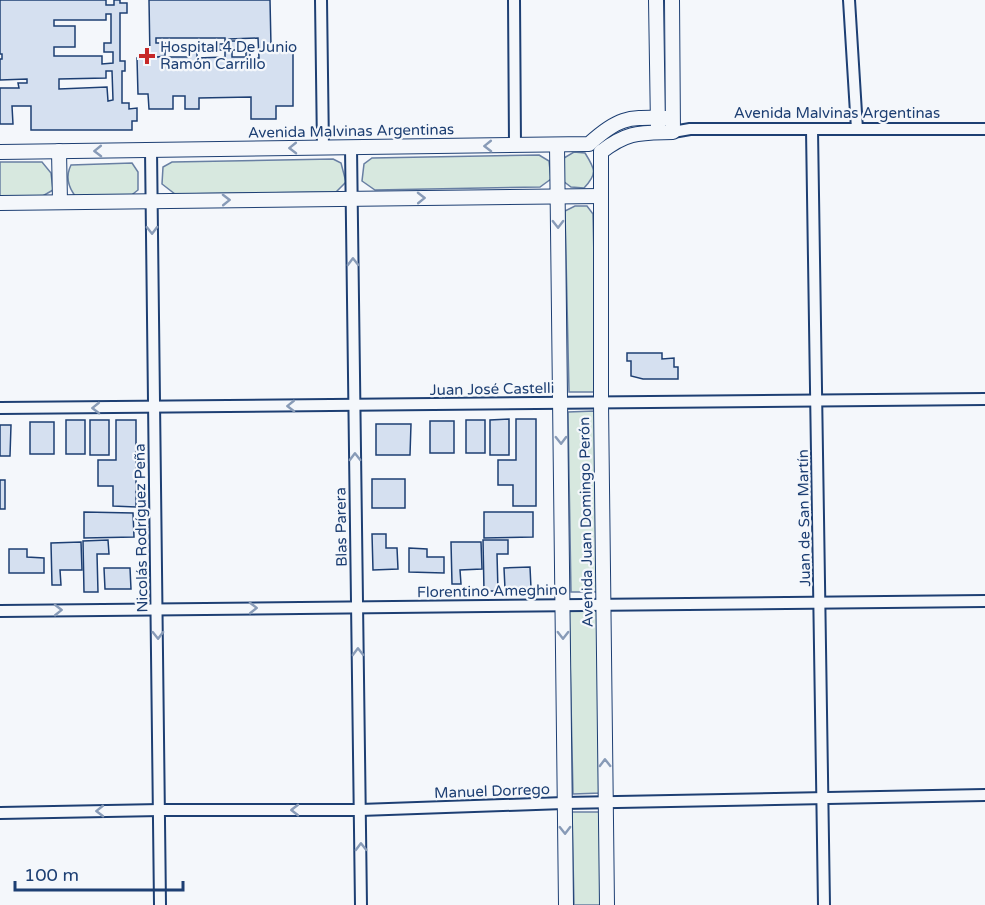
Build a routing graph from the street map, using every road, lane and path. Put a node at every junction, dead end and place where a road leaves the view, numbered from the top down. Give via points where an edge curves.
1 (321, 0) edge
2 (514, 0) edge
3 (656, 0) edge
4 (672, 0) edge
5 (849, 0) edge
6 (658, 118) junction
7 (672, 118) junction
8 (690, 129) junction
9 (857, 129) junction
10 (985, 129) edge
11 (812, 130) junction
12 (658, 132) junction
13 (673, 132) junction
14 (557, 145) junction
15 (515, 146) junction
16 (323, 148) junction
17 (351, 148) junction
18 (595, 148) junction
19 (151, 150) junction
20 (59, 151) junction
21 (0, 152) edge
22 (558, 196) junction
23 (601, 196) junction
24 (352, 199) junction
25 (152, 201) junction
26 (60, 202) junction
27 (0, 203) edge
28 (985, 399) edge
29 (818, 401) junction
30 (560, 403) junction
31 (601, 403) junction
32 (355, 405) junction
33 (155, 407) junction
34 (0, 408) edge
35 (985, 601) edge
36 (820, 603) junction
37 (563, 605) junction
38 (604, 605) junction
39 (357, 607) junction
40 (157, 609) junction
41 (0, 611) edge
42 (985, 795) edge
43 (823, 798) junction
44 (564, 803) junction
45 (606, 803) junction
46 (160, 810) junction
47 (360, 810) junction
48 (0, 813) edge
49 (160, 905) edge
50 (362, 905) edge
51 (566, 905) edge
52 (607, 905) edge
53 (824, 905) edge

1 - 16 street
2 - 15 street
3 - 6 main road
4 - 7 main road
5 - 9 street
6 - 7 main road
6 - 12 main road
6 - 18 main road via 620,121 607,128
7 - 8 street
7 - 13 main road
8 - 11 street, Avenida Malvinas Argentinas
8 - 13 street, Avenida Malvinas Argentinas
9 - 10 street, Avenida Malvinas Argentinas
9 - 11 street, Avenida Malvinas Argentinas
11 - 29 street, Juan de San Martín
12 - 13 main road, Avenida Malvinas Argentinas
12 - 18 main road, Avenida Malvinas Argentinas via 626,136
14 - 15 main road, Avenida Malvinas Argentinas
14 - 18 main road, Avenida Malvinas Argentinas
14 - 22 main road, Avenida Juan Domingo Perón
15 -> 17 main road, Avenida Malvinas Argentinas
16 - 17 main road, Avenida Malvinas Argentinas
16 -> 19 main road, Avenida Malvinas Argentinas
17 - 24 street, Blas Parera
18 - 23 main road, Avenida Juan Domingo Perón
19 -> 20 main road, Avenida Malvinas Argentinas
19 - 25 street, Nicolás Rodríguez Peña
20 - 21 main road, Avenida Malvinas Argentinas
20 - 26 main road
22 - 23 main road
24 -> 22 main road
22 -> 30 main road, Avenida Juan Domingo Perón
23 - 31 main road, Avenida Juan Domingo Perón
25 -> 24 main road
32 -> 24 street, Blas Parera
25 - 26 main road
25 -> 33 street, Nicolás Rodríguez Peña
26 - 27 main road
28 - 29 street, Juan José Castelli
29 - 31 street, Juan José Castelli
29 - 36 street, Juan de San Martín
30 - 31 street, Juan José Castelli
30 - 32 street, Juan José Castelli
30 -> 37 main road, Avenida Juan Domingo Perón
31 - 38 main road, Avenida Juan Domingo Perón
32 -> 33 street, Juan José Castelli
39 -> 32 street, Blas Parera
33 -> 34 street, Juan José Castelli
33 - 40 street, Nicolás Rodríguez Peña
35 - 36 street, Florentino Ameghino
36 - 38 street, Florentino Ameghino
36 - 43 street, Juan de San Martín
37 - 38 street, Florentino Ameghino
37 - 39 street, Florentino Ameghino
37 -> 44 main road, Avenida Juan Domingo Perón
45 -> 38 main road, Avenida Juan Domingo Perón
40 -> 39 street, Florentino Ameghino
47 -> 39 street, Blas Parera
41 -> 40 street, Florentino Ameghino
40 -> 46 street, Nicolás Rodríguez Peña
42 - 43 street, Manuel Dorrego
43 - 45 street, Manuel Dorrego
43 - 53 street, Juan de San Martín
44 - 45 street, Manuel Dorrego
44 - 47 street, Manuel Dorrego
44 -> 51 main road, Avenida Juan Domingo Perón
45 - 52 main road, Avenida Juan Domingo Perón
47 -> 46 street, Manuel Dorrego
46 -> 48 street, Manuel Dorrego
46 - 49 street, Nicolás Rodríguez Peña
50 -> 47 street, Blas Parera

